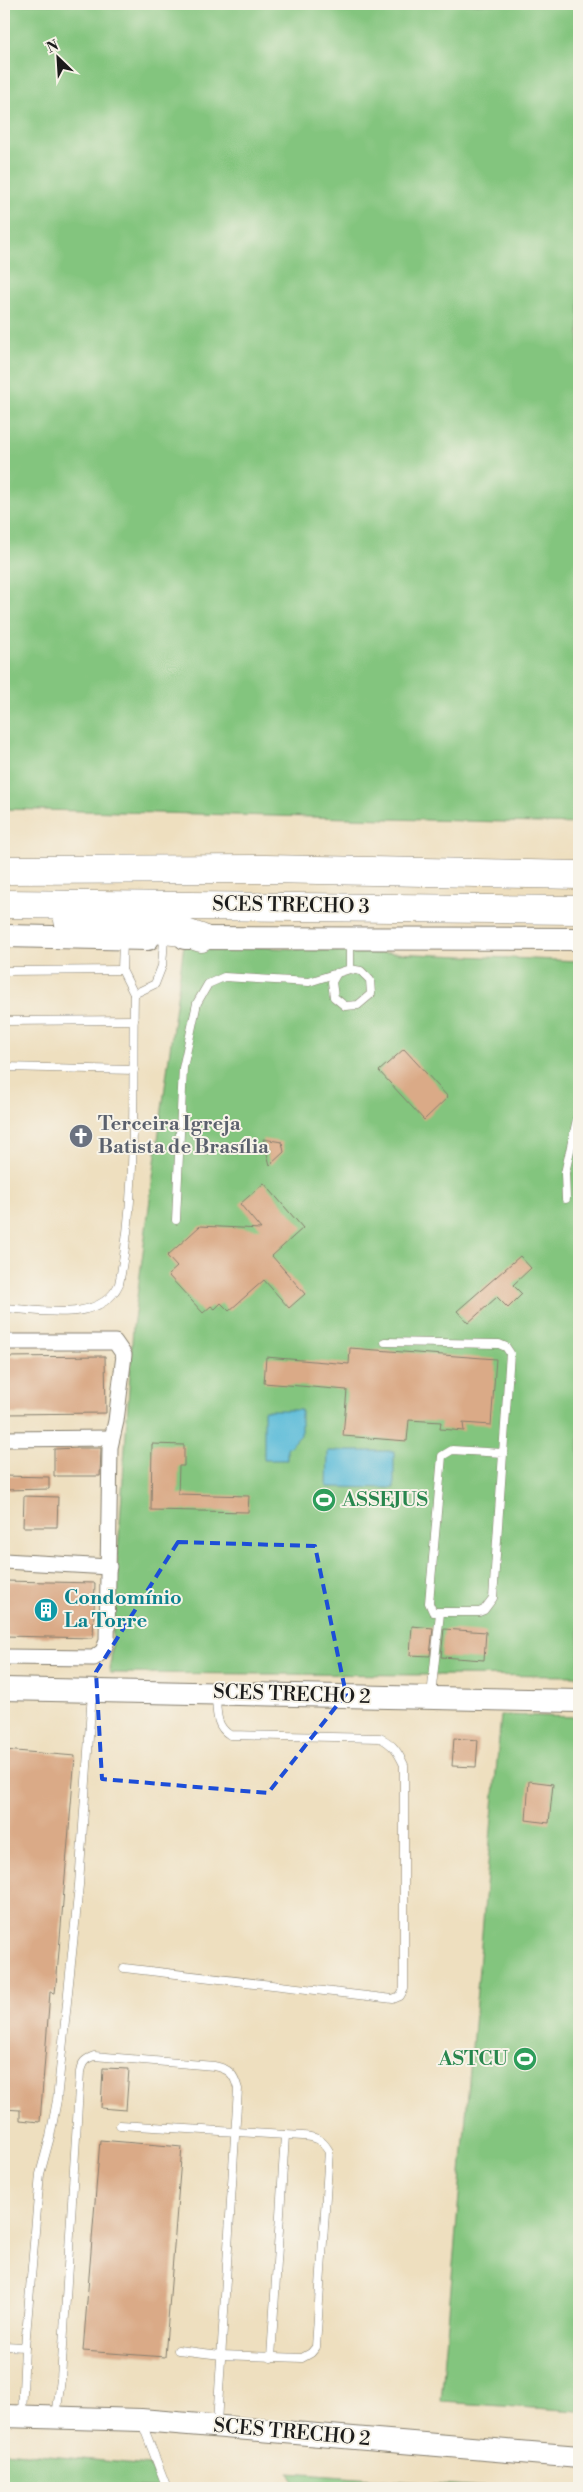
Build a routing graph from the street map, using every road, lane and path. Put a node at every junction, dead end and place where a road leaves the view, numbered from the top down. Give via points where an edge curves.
1 (4, 870) edge
2 (579, 875) edge
3 (4, 904) edge
4 (32, 906) junction
5 (579, 910) edge
6 (4, 936) edge
7 (201, 938) junction
8 (350, 938) junction
9 (123, 939) junction
10 (164, 939) junction
11 (579, 939) edge
12 (350, 969) junction
13 (4, 970) edge
14 (122, 970) junction
15 (337, 973) junction
16 (134, 994) junction
17 (134, 1020) junction
18 (4, 1021) edge
19 (4, 1067) edge
20 (134, 1070) junction
21 (579, 1110) edge
22 (566, 1199) dead end
23 (176, 1220) dead end
24 (4, 1308) edge
25 (4, 1342) edge
26 (385, 1342) dead end
27 (111, 1438) junction
28 (4, 1440) edge
29 (503, 1453) junction
30 (4, 1561) edge
31 (108, 1567) junction
32 (440, 1613) junction
33 (4, 1657) edge
34 (4, 1689) edge
35 (92, 1690) junction
36 (216, 1693) junction
37 (431, 1698) junction
38 (579, 1701) edge
39 (124, 1968) dead end
40 (120, 2124) dead end
41 (235, 2132) junction
42 (285, 2135) junction
43 (4, 2346) edge
44 (25, 2347) junction
45 (178, 2350) dead end
46 (222, 2355) junction
47 (271, 2358) junction
48 (13, 2417) edge
49 (56, 2418) junction
50 (141, 2420) junction
51 (216, 2427) junction
52 (579, 2457) edge
53 (167, 2488) edge

1 - 2 highway, SCES TRECHO 3 via 266,869
3 - 4 highway, SCES TRECHO 3
4 - 5 highway, SCES TRECHO 3
4 - 7 highway via 69,921 183,932
6 - 9 street
7 - 8 street
7 - 10 street
8 - 11 street
8 - 12 lane
9 - 10 street
9 - 14 lane
10 - 16 lane via 162,966 155,984
12 - 15 lane
12 - 15 lane via 362,970 370,980 370,994 358,1005 345,1006 334,997 332,982
13 - 14 lane
14 - 16 lane
15 - 23 lane via 309,982 224,977 208,984 197,1003 184,1068
16 - 17 lane
17 - 18 lane
17 - 20 lane
19 - 20 lane
20 - 24 lane via 130,1209 116,1292 107,1300 83,1309
21 - 22 lane via 565,1173
25 - 27 street via 115,1342 124,1355
26 - 29 lane via 499,1344 506,1347 510,1353
27 - 28 street
27 - 31 street
29 - 32 lane via 494,1598 479,1612
29 - 32 lane via 452,1450 442,1456 429,1603 433,1612
30 - 31 street
31 - 33 street via 107,1641 103,1651 94,1658
32 - 37 lane
34 - 35 street, SCES TRECHO 2
35 - 36 street, SCES TRECHO 2
35 - 44 lane via 79,1885 57,2100 40,2174
36 - 37 street, SCES TRECHO 2
36 - 39 lane via 218,1723 230,1734 380,1738 398,1752 404,1765 404,1989 393,1999
37 - 38 street, SCES TRECHO 2
40 - 41 lane
41 - 42 lane
41 - 46 lane
41 - 49 lane via 238,2089 231,2071 94,2056 82,2064
42 - 47 lane
42 - 47 lane via 316,2138 324,2142 329,2151 316,2347 302,2358
43 - 44 lane
44 - 48 lane
45 - 46 lane
46 - 47 lane
46 - 51 lane
48 - 49 street, SCES TRECHO 2
49 - 50 street, SCES TRECHO 2
50 - 51 street, SCES TRECHO 2
50 - 53 lane
51 - 52 street, SCES TRECHO 2

